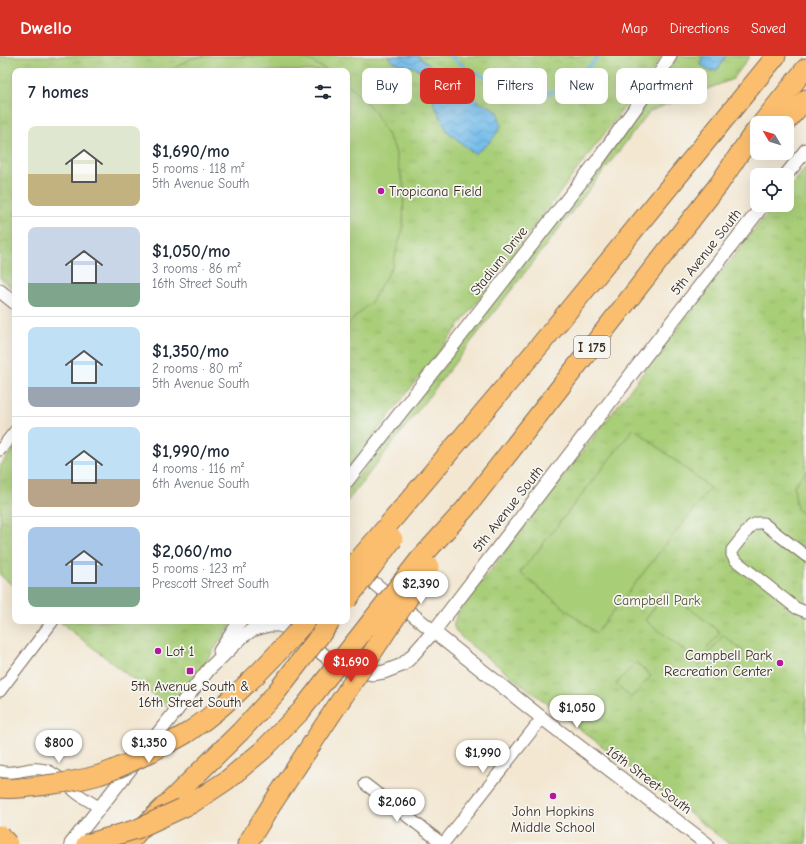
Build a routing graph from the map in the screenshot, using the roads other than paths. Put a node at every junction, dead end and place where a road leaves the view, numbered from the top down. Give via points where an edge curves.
1 (670, 56) edge
2 (776, 56) edge
3 (806, 68) edge
4 (806, 100) edge
5 (768, 116) edge
6 (791, 116) edge
7 (750, 138) edge
8 (806, 150) edge
9 (750, 155) edge
10 (792, 168) edge
11 (719, 184) junction
12 (757, 212) edge
13 (0, 291) edge
14 (12, 301) edge
15 (12, 435) edge
16 (0, 450) edge
17 (350, 477) edge
18 (388, 535) junction
19 (806, 556) edge
20 (350, 562) edge
21 (424, 563) junction
22 (350, 570) edge
23 (350, 595) edge
24 (806, 612) edge
25 (51, 624) edge
26 (238, 624) edge
27 (303, 624) edge
28 (330, 624) edge
29 (434, 631) junction
30 (208, 669) junction
31 (0, 690) edge
32 (542, 718) junction
33 (0, 770) edge
34 (365, 784) dead end
35 (0, 788) edge
36 (99, 807) junction
37 (0, 835) edge
38 (0, 842) edge
39 (8, 844) edge
40 (71, 844) edge
41 (86, 844) edge
42 (128, 844) edge
43 (247, 844) edge
44 (443, 844) edge
45 (707, 844) edge

1 - 17 street, Stadium Drive via 598,160
2 - 18 highway, I 175
3 - 5 highway
4 - 6 highway
7 - 11 highway, I 175
8 - 10 street
9 - 11 highway
11 - 21 highway, I 175
12 - 29 street, 5th Avenue South
13 - 14 street
15 - 16 street
18 - 22 highway, bridge
18 - 23 highway, bridge
19 - 24 street via 763,523 751,526 732,550 735,560 796,608
20 - 29 street, 16th Street South
21 - 41 highway, bridge via 302,711 263,750 227,780 191,804 137,829
21 - 43 highway, bridge via 327,721
25 - 31 street
26 - 30 street
27 - 35 highway, bridge via 253,679 186,734 123,766 98,775 31,787
28 - 42 highway, bridge via 275,694
29 - 30 street, 5th Avenue South via 402,665 372,674 344,668 291,630 279,625 268,625 243,636
29 - 32 street, 16th Street South
30 - 36 street, 5th Avenue South
32 - 44 street
32 - 45 street, 16th Street South
33 - 36 street via 47,770
34 - 44 street
36 - 40 street, 5th Avenue South
37 - 39 highway, bridge
38 - 39 highway, bridge

